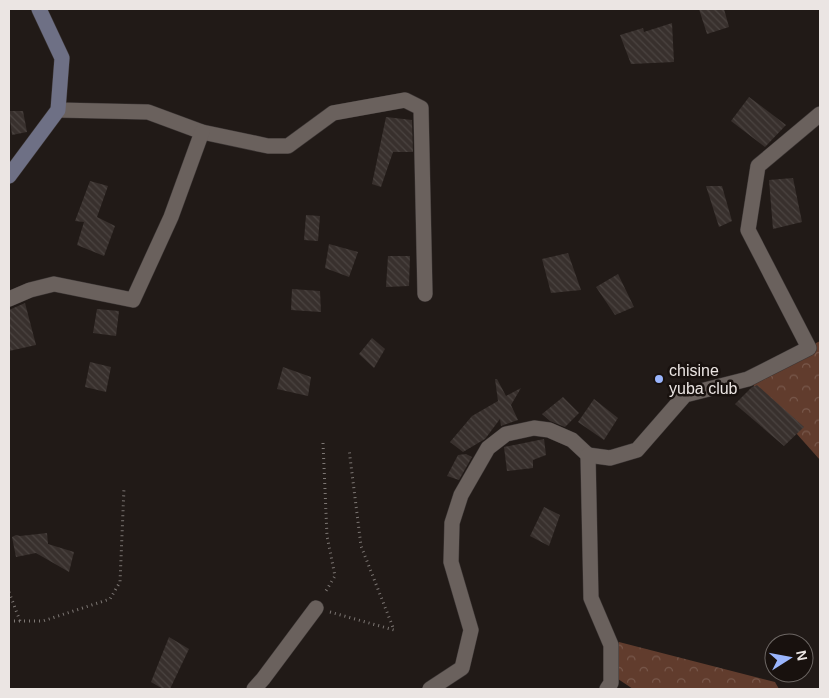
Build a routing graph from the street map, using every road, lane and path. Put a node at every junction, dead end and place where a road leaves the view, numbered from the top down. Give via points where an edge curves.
1 (39, 9) edge
2 (58, 110) junction
3 (820, 114) edge
4 (202, 132) junction
5 (9, 176) edge
6 (425, 294) dead end
7 (9, 299) edge
8 (323, 443) dead end
9 (349, 449) dead end
10 (588, 455) junction
11 (124, 488) dead end
12 (9, 592) edge
13 (316, 608) junction
14 (9, 621) edge
15 (20, 621) junction
16 (254, 689) edge
17 (430, 689) edge
18 (607, 689) edge

1 - 2 street via 62,58
2 - 4 street via 148,112
2 - 5 street
3 - 10 street via 758,166 748,230 809,348 748,379 685,395 637,450 610,458
4 - 6 street via 268,146 288,146 332,113 405,100 421,108
4 - 7 street via 172,217 133,300 54,284
8 - 13 path via 327,536 335,576
9 - 13 path via 361,546 394,630
10 - 17 street via 572,440 549,430 534,428 506,434 488,448 461,495 452,523 451,562 471,630 462,668
10 - 18 street via 591,598 611,644 611,683
11 - 15 path via 120,582 110,600 42,621
12 - 15 path
13 - 16 street
14 - 15 path

